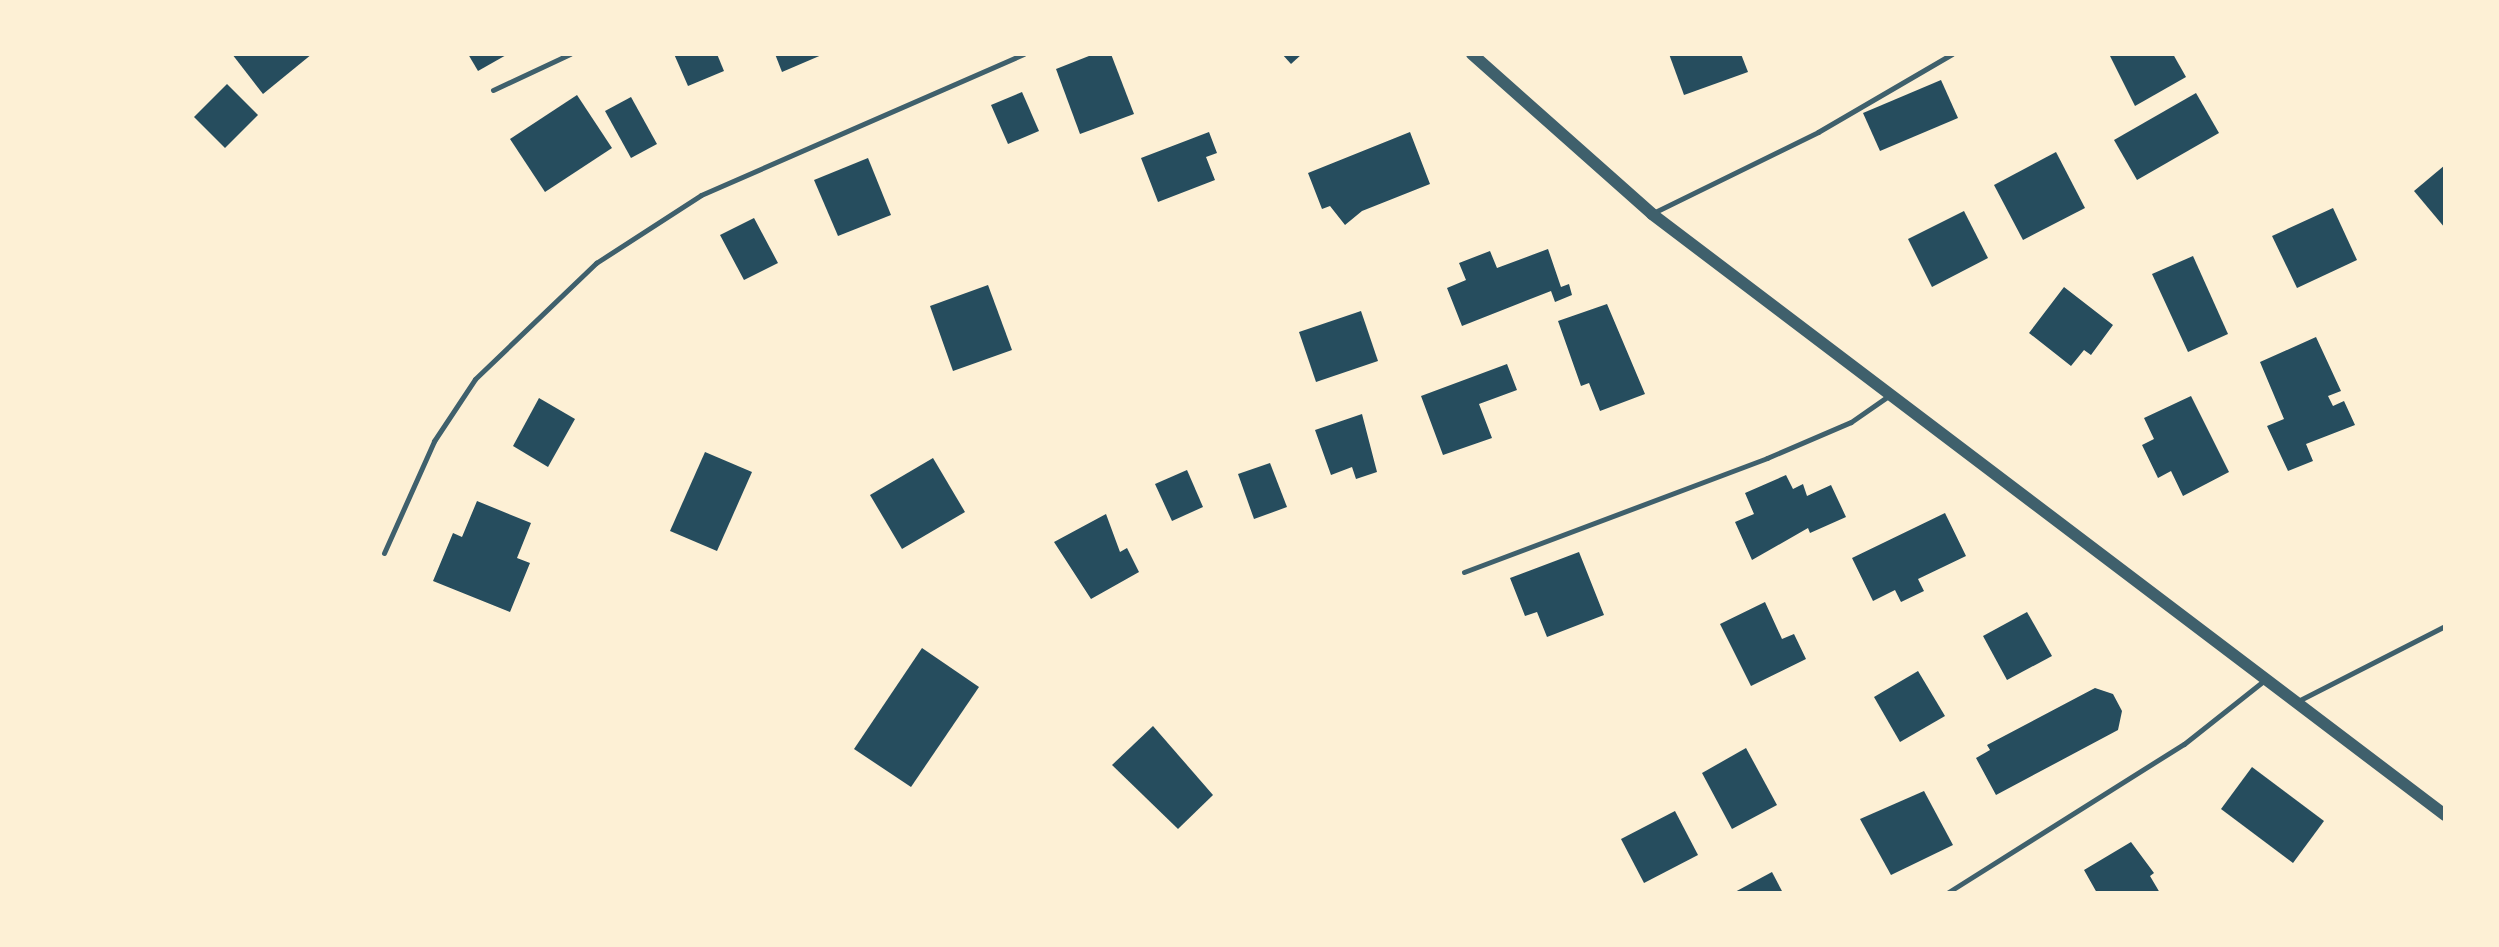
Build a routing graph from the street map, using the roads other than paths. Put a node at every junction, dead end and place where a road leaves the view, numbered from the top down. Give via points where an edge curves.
1 (570, 54) edge
2 (1023, 54) edge
3 (1472, 54) edge
4 (1952, 54) edge
5 (493, 90) dead end
6 (1652, 214) junction
7 (1887, 397) junction
8 (384, 553) dead end
9 (1464, 572) dead end
10 (2445, 626) edge
11 (2268, 677) junction
12 (2298, 701) junction
13 (2445, 815) edge
14 (1947, 893) edge

1 - 5 lane
2 - 8 lane via 701,195 596,263 475,379 434,440
3 - 6 street
4 - 6 lane via 1747,170
6 - 7 street
7 - 9 lane via 1851,422 1767,458
7 - 11 street
10 - 12 lane
11 - 12 street
11 - 14 lane via 2184,744
12 - 13 street

